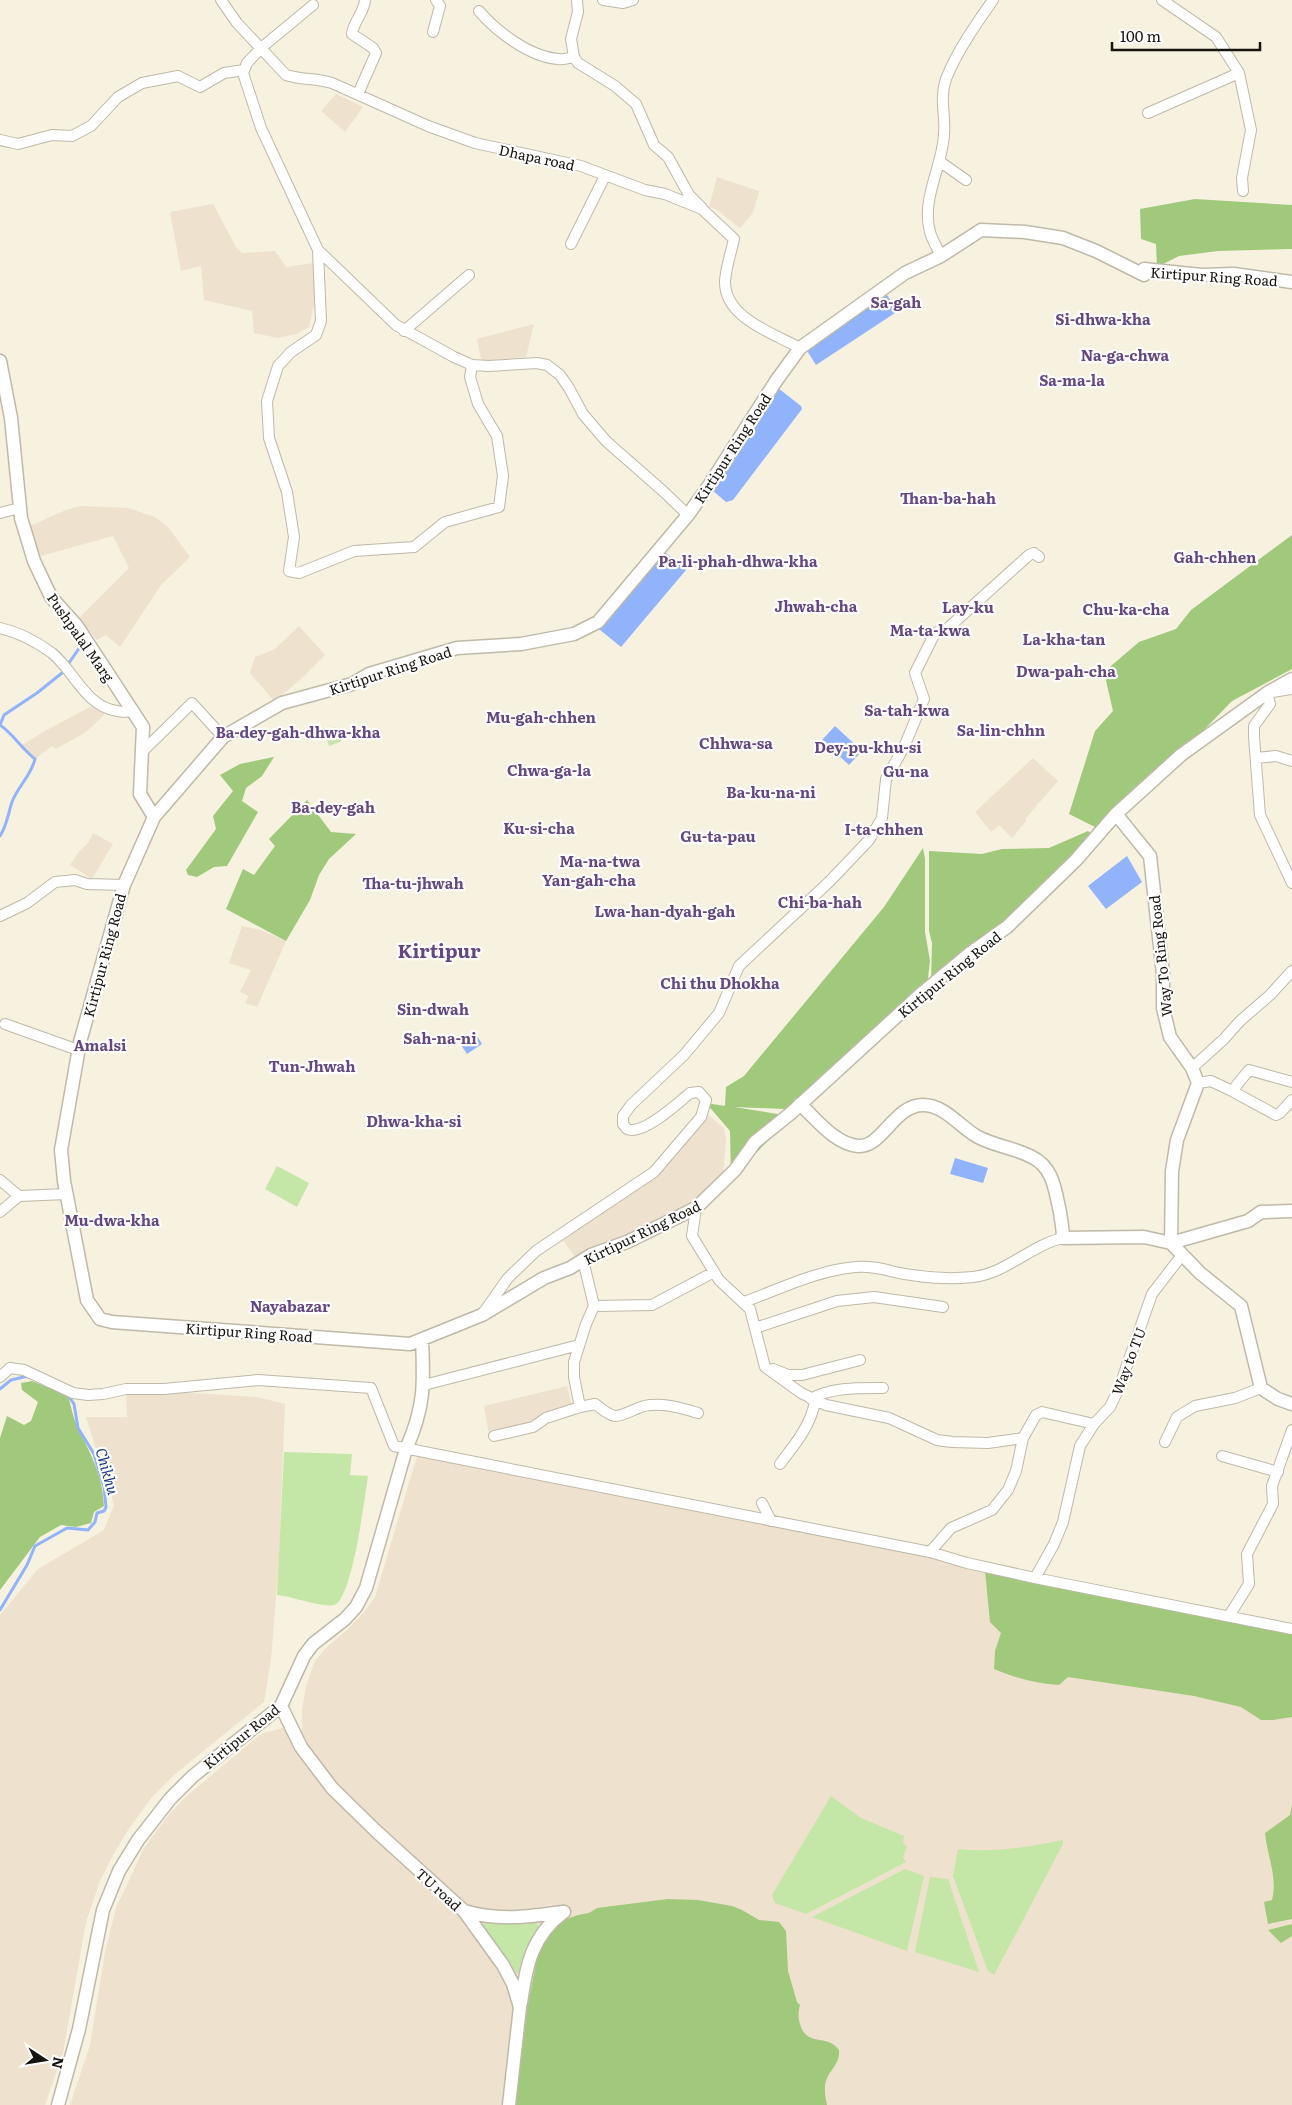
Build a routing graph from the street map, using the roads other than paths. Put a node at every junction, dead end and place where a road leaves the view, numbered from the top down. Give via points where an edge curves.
1 (221, 0) edge
2 (365, 0) edge
3 (436, 0) edge
4 (578, 0) edge
5 (603, 0) edge
6 (633, 0) edge
7 (993, 0) edge
8 (1162, 0) edge
9 (313, 5) dead end
10 (479, 11) dead end
11 (432, 32) dead end
12 (262, 48) junction
13 (574, 57) junction
14 (244, 70) junction
15 (1239, 73) junction
16 (358, 94) junction
17 (1148, 113) dead end
18 (0, 140) edge
19 (939, 161) junction
20 (604, 176) junction
21 (966, 180) dead end
22 (1242, 191) dead end
23 (702, 209) junction
24 (571, 244) dead end
25 (318, 250) junction
26 (941, 256) junction
27 (470, 275) dead end
28 (1292, 282) edge
29 (404, 331) junction
30 (800, 348) junction
31 (0, 361) edge
32 (472, 365) junction
33 (20, 508) junction
34 (0, 513) edge
35 (688, 515) junction
36 (1039, 557) dead end
37 (0, 628) edge
38 (1292, 680) edge
39 (1292, 689) edge
40 (1267, 693) junction
41 (132, 710) junction
42 (223, 737) junction
43 (142, 752) junction
44 (1256, 758) junction
45 (1292, 761) edge
46 (1116, 814) junction
47 (154, 817) junction
48 (1292, 883) edge
49 (124, 885) junction
50 (0, 916) edge
51 (1292, 970) edge
52 (5, 1024) dead end
53 (78, 1050) junction
54 (1192, 1068) junction
55 (1292, 1082) edge
56 (1198, 1083) junction
57 (1232, 1091) junction
58 (1292, 1100) edge
59 (800, 1104) junction
60 (0, 1180) edge
61 (67, 1194) junction
62 (19, 1196) junction
63 (696, 1208) junction
64 (1292, 1210) edge
65 (0, 1212) edge
66 (1063, 1238) junction
67 (1171, 1243) junction
68 (1182, 1255) junction
69 (583, 1260) junction
70 (714, 1272) junction
71 (744, 1302) junction
72 (594, 1306) junction
73 (943, 1307) dead end
74 (482, 1315) junction
75 (755, 1328) junction
76 (422, 1339) junction
77 (579, 1345) junction
78 (860, 1360) dead end
79 (765, 1367) junction
80 (0, 1377) edge
81 (424, 1385) junction
82 (882, 1388) dead end
83 (1261, 1388) junction
84 (813, 1401) junction
85 (1292, 1404) edge
86 (580, 1406) junction
87 (698, 1413) dead end
88 (1094, 1424) junction
89 (1292, 1430) edge
90 (494, 1436) dead end
91 (1023, 1438) junction
92 (1165, 1442) dead end
93 (406, 1449) junction
94 (1222, 1456) dead end
95 (780, 1464) dead end
96 (1278, 1472) junction
97 (762, 1503) dead end
98 (771, 1521) junction
99 (930, 1552) junction
100 (1035, 1578) junction
101 (1229, 1616) junction
102 (1292, 1629) edge
103 (281, 1706) junction
104 (464, 1911) junction
105 (520, 2007) junction
106 (58, 2105) edge
107 (509, 2105) edge

1 - 12 street, Dhapa road via 237,23
2 - 16 street via 364,10 352,34 376,53
3 - 11 street via 440,6
4 - 13 street via 571,39
5 - 6 street via 623,3
7 - 19 street via 975,25 946,80 942,102 944,135
8 - 15 street via 1216,37
9 - 12 street
10 - 13 street via 492,26 525,48 559,59
12 - 14 street
12 - 16 street, Dhapa road via 286,74 317,78
13 - 23 street via 636,104 654,145 668,157 689,195
14 - 18 street via 224,73 200,87 178,76 142,83 118,97 91,126 72,136 52,135 18,144
14 - 25 street via 261,128
15 - 17 street
15 - 22 street via 1251,130
16 - 20 street, Dhapa road via 475,143 581,166
19 - 21 street
19 - 26 street via 930,188 928,218 930,233
20 - 23 street, Dhapa road
20 - 24 street
23 - 30 street, Dhapa road via 734,239 725,282 737,312
25 - 29 street
25 - 32 street via 322,321 316,335 291,352 278,366 267,401 269,438 287,492 294,536 289,571 299,573 354,551 414,547 445,522 499,507 503,476 497,436 478,404 470,377
26 - 28 street, Kirtipur Ring Road via 982,230 1025,232 1063,238 1144,275 1144,269 1201,275 1234,274
26 - 30 street, Kirtipur Ring Road via 906,273
27 - 29 street
29 - 32 street
30 - 35 street, Kirtipur Ring Road
31 - 33 street, Pushpalal Marg via 11,418
32 - 35 street via 537,362 547,365 560,375 583,414 606,441
33 - 34 street
33 - 41 street, Pushpalal Marg via 34,561 51,597 77,626
35 - 42 street, Kirtipur Ring Road via 598,622 574,634 521,644 457,648 369,674 352,684 282,703
36 - 74 street via 1034,553 1029,556 948,628 935,633 914,673 924,699 920,712 886,779 882,818 870,840 739,966 719,1013 684,1055 631,1105 623,1120 627,1129 637,1130 690,1093 699,1092 706,1100 701,1117 654,1172 536,1251 508,1278
37 - 41 street via 12,630 52,653 96,704 110,710
38 - 40 street, Kirtipur Ring Road
39 - 40 street
40 - 44 street via 1270,704 1254,726
40 - 46 street, Kirtipur Ring Road via 1181,755
41 - 43 street, Pushpalal Marg via 143,728
42 - 43 street via 192,703
42 - 47 street, Kirtipur Ring Road
43 - 47 street, Pushpalal Marg via 140,794
44 - 45 street via 1276,756
44 - 48 street via 1260,816
46 - 54 street, Way To Ring Road via 1150,856 1163,1008 1170,1037
46 - 59 street, Kirtipur Ring Road via 1076,860 1007,927 922,993
47 - 49 street, Kirtipur Ring Road
49 - 50 street via 87,884 75,880 55,882 27,903
49 - 53 street, Kirtipur Ring Road
51 - 54 street
52 - 53 street
53 - 61 street, Kirtipur Ring Road via 61,1150
54 - 56 street, Way To Ring Road
55 - 57 street via 1249,1070
56 - 57 street via 1211,1081
56 - 67 street via 1177,1140 1172,1171
57 - 58 street via 1276,1115
59 - 63 street, Kirtipur Ring Road via 755,1142 735,1170
59 - 66 street via 846,1144 860,1146 872,1143 908,1108 923,1105 943,1112 978,1137 1033,1157 1044,1166 1054,1183
60 - 62 street
61 - 62 street
61 - 76 street, Kirtipur Ring Road via 87,1300 100,1320 410,1344
62 - 65 street
63 - 69 street, Kirtipur Ring Road
63 - 70 street via 692,1236
64 - 67 street via 1261,1212 1248,1221
66 - 67 street via 1144,1237
66 - 71 street via 984,1275 962,1278 912,1275 888,1269 856,1267 824,1273
67 - 68 street
68 - 83 street via 1241,1306
68 - 88 street, Way to TU via 1152,1294 1120,1388 1110,1407
69 - 72 street
69 - 74 street, Kirtipur Ring Road via 544,1278
70 - 71 street
70 - 72 street via 652,1305
71 - 75 street via 750,1309
72 - 77 street
73 - 75 street via 874,1297 846,1300
74 - 76 street, Kirtipur Ring Road
75 - 79 street
76 - 81 street, Kirtipur Road
77 - 81 street
77 - 86 street via 574,1377
78 - 79 street via 802,1375 788,1375
79 - 84 street
80 - 93 street via 10,1368 24,1370 72,1392 88,1395 126,1389 164,1389 258,1380 371,1388 394,1446
81 - 93 street, Kirtipur Road via 416,1426
82 - 84 street via 818,1395
83 - 85 street
83 - 92 street via 1235,1398 1195,1406 1177,1417
84 - 91 street via 889,1418 937,1440 988,1443
84 - 95 street via 813,1414 806,1430
86 - 87 street via 595,1404 617,1417 645,1406 658,1405
86 - 90 street via 546,1418 533,1428
88 - 91 street via 1042,1412
88 - 100 street, Way to TU via 1080,1446 1060,1530
89 - 96 street
91 - 99 street via 1008,1490 992,1510 951,1528
93 - 98 street
93 - 103 street, Kirtipur Road via 362,1598 345,1619 313,1644
94 - 96 street
96 - 101 street via 1272,1486 1273,1504 1247,1554 1249,1584
97 - 98 street
98 - 99 street
99 - 100 street
100 - 101 street
101 - 102 street
103 - 104 street, TU road via 301,1746 332,1788
103 - 106 street, Kirtipur Road via 193,1776 164,1806 128,1855 103,1910 77,2036
104 - 105 street, TU road via 503,1965
104 - 105 street via 513,1919 564,1912 551,1921 534,1947
105 - 107 street, TU road

